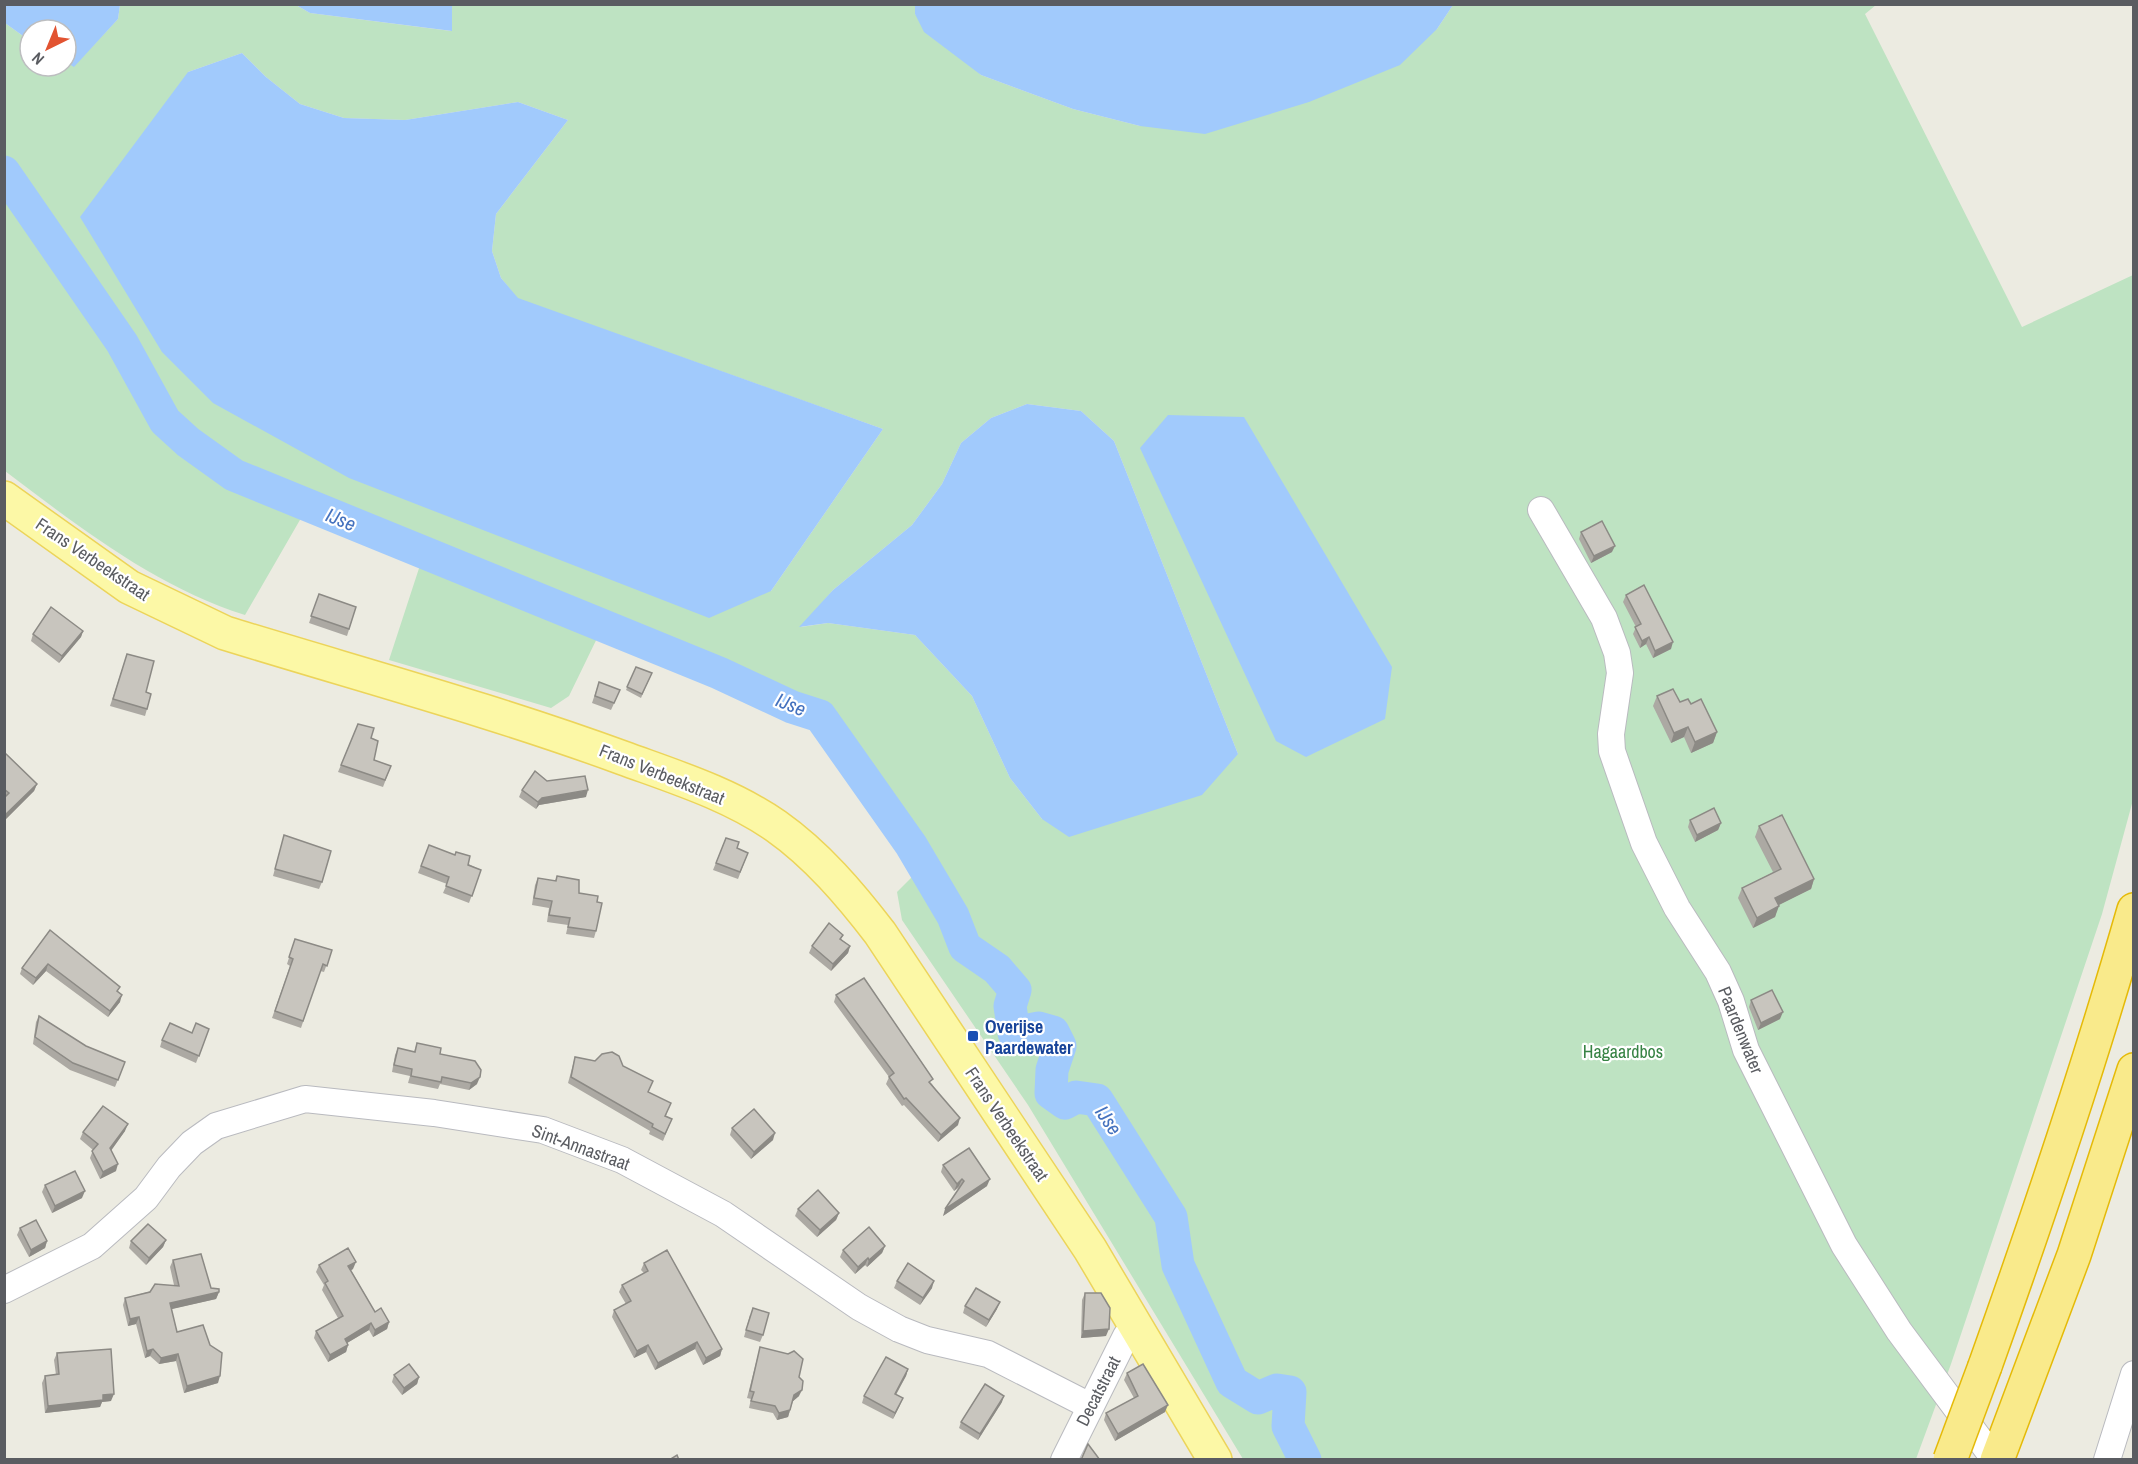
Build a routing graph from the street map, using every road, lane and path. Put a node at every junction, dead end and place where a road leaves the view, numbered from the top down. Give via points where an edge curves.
1 (4, 498) edge
2 (1541, 510) dead end
3 (2133, 910) edge
4 (2133, 1070) edge
5 (4, 1290) edge
6 (1136, 1325) junction
7 (2131, 1390) edge
8 (1090, 1406) junction
9 (1064, 1460) edge
10 (1215, 1460) edge
11 (1950, 1460) edge
12 (1996, 1460) edge
13 (2107, 1460) edge

1 - 6 main road, Frans Verbeekstraat via 129,586 225,633 544,729 708,790 775,825 827,870 880,933 1090,1249
2 - 12 street, Paardenwater via 1604,618 1617,653 1620,673 1612,752 1644,843 1677,908 1718,972 1746,1050 1844,1245 1899,1331
3 - 11 highway, bridge via 2096,1040 2030,1241
4 - 12 highway via 2074,1255
5 - 8 street, Sint-Annastraat via 92,1246 146,1198 192,1143 216,1126 305,1099 543,1130 622,1160 723,1214 859,1307 899,1329 927,1340 988,1354
6 - 8 street, Decatstraat via 1126,1336
6 - 10 main road, Frans Verbeekstraat
7 - 13 street
8 - 9 street, Decatstraat

